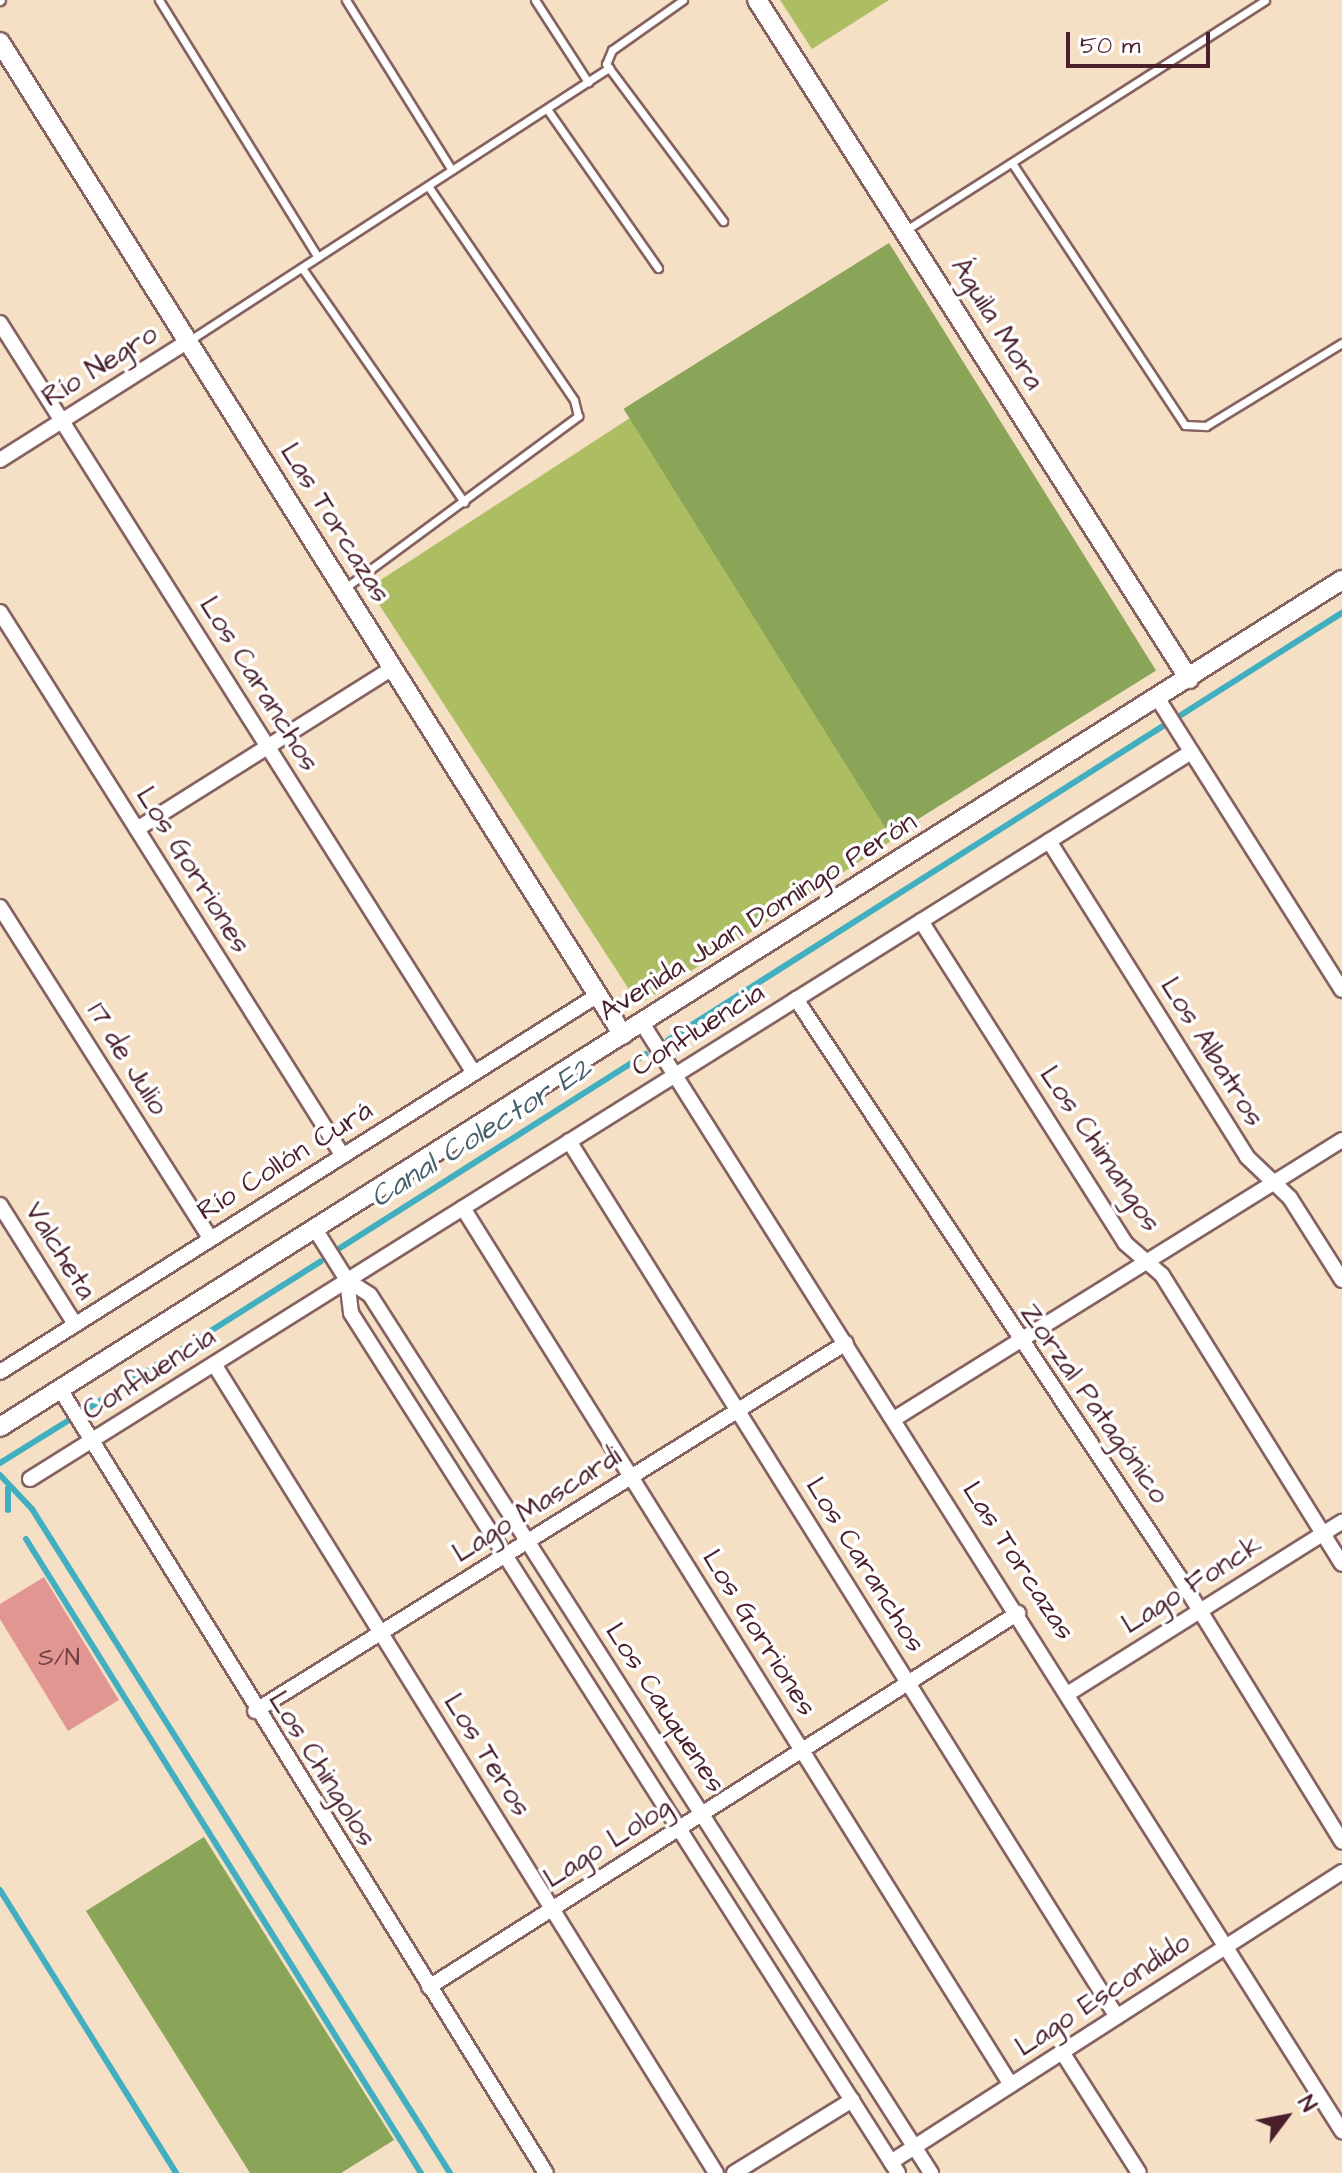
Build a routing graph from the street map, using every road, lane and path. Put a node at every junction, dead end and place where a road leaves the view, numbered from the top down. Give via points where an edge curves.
1 (159, 0) edge
2 (346, 0) edge
3 (535, 0) edge
4 (683, 0) edge
5 (757, 0) edge
6 (1265, 0) edge
7 (0, 42) edge
8 (609, 68) junction
9 (588, 82) junction
10 (547, 109) junction
11 (1012, 163) junction
12 (452, 170) junction
13 (428, 186) junction
14 (723, 221) dead end
15 (905, 231) junction
16 (318, 257) junction
17 (302, 268) junction
18 (658, 268) dead end
19 (0, 323) edge
20 (188, 341) junction
21 (1342, 343) edge
22 (62, 421) junction
23 (0, 460) edge
24 (464, 502) junction
25 (1342, 580) edge
26 (343, 589) junction
27 (0, 612) edge
28 (393, 668) junction
29 (1189, 679) junction
30 (1158, 699) junction
31 (268, 747) junction
32 (1191, 752) junction
33 (137, 829) junction
34 (1049, 841) junction
35 (2, 913) edge
36 (921, 921) junction
37 (1342, 990) edge
38 (598, 995) junction
39 (796, 999) junction
40 (642, 1023) junction
41 (623, 1035) junction
42 (474, 1073) junction
43 (675, 1075) junction
44 (1342, 1140) edge
45 (569, 1141) junction
46 (343, 1156) junction
47 (1272, 1184) junction
48 (0, 1205) edge
49 (463, 1208) junction
50 (315, 1229) junction
51 (211, 1239) junction
52 (1148, 1261) junction
53 (347, 1280) junction
54 (1342, 1280) edge
55 (75, 1324) junction
56 (1020, 1341) junction
57 (846, 1343) junction
58 (214, 1364) junction
59 (0, 1372) edge
60 (60, 1389) junction
61 (738, 1410) junction
62 (894, 1419) junction
63 (0, 1427) edge
64 (90, 1441) junction
65 (631, 1477) junction
66 (30, 1479) dead end
67 (1342, 1522) edge
68 (1323, 1534) junction
69 (527, 1541) junction
70 (505, 1555) junction
71 (1342, 1564) edge
72 (1200, 1611) junction
73 (1018, 1613) junction
74 (381, 1632) junction
75 (908, 1683) junction
76 (1069, 1693) junction
77 (255, 1711) junction
78 (802, 1750) junction
79 (702, 1814) junction
80 (679, 1828) junction
81 (1342, 1842) edge
82 (1342, 1872) edge
83 (552, 1909) junction
84 (1229, 1944) junction
85 (429, 1987) junction
86 (1117, 2017) junction
87 (1062, 2052) junction
88 (1011, 2085) junction
89 (852, 2100) junction
90 (1342, 2131) edge
91 (914, 2147) junction
92 (895, 2168) edge
93 (546, 2173) edge
94 (716, 2173) edge
95 (734, 2173) edge
96 (931, 2173) edge
97 (1139, 2173) edge

1 - 16 lane
2 - 12 lane
3 - 9 lane
4 - 8 lane via 608,53
5 - 15 street, Águila Mora
6 - 11 lane
7 - 20 street, Las Torcazas
8 - 9 lane
8 - 14 lane
9 - 10 lane
10 - 12 lane
10 - 18 lane
11 - 15 lane
11 - 21 lane via 1185,425 1206,426
12 - 13 lane
13 - 16 lane
13 - 24 lane via 578,411 572,425
15 - 29 street, Águila Mora
16 - 17 lane
17 - 20 lane
17 - 24 lane
19 - 22 street, Los Caranchos
20 - 22 street, Río Negro
20 - 26 street, Las Torcazas
22 - 23 street, Río Negro
22 - 31 street, Los Caranchos
24 - 26 lane
25 - 29 street, Avenida Juan Domingo Perón
26 - 28 street, Las Torcazas
27 - 33 street, Los Gorriones
28 - 31 street
28 - 38 street, Las Torcazas
29 - 30 street, Avenida Juan Domingo Perón
30 - 32 street
30 - 40 street, Avenida Juan Domingo Perón
31 - 33 street
31 - 42 street, Los Caranchos
32 - 34 street, Confluencia
32 - 37 street
33 - 46 street, Los Gorriones
34 - 36 street, Confluencia
34 - 47 street, Los Albatros via 1247,1157
35 - 51 street, 17 de Julio
36 - 39 street, Confluencia
36 - 52 street, Los Chimangos via 1125,1243
38 - 41 street, Las Torcazas
38 - 42 street, Río Collón Curá
39 - 43 street, Confluencia
39 - 56 street, Zorzal Patagónico
40 - 41 street, Avenida Juan Domingo Perón
40 - 43 street, Las Torcazas
41 - 50 street, Avenida Juan Domingo Perón
42 - 46 street, Río Collón Curá
43 - 45 street, Confluencia
43 - 57 street, Las Torcazas
44 - 47 street
45 - 49 street, Confluencia
45 - 61 street, Los Caranchos
46 - 51 street, Río Collón Curá
47 - 52 street
47 - 54 street, Los Albatros via 1294,1204
48 - 55 street, Valcheta
49 - 53 street, Confluencia
49 - 65 street, Los Gorriones
50 - 53 street, Los Cauquenes
50 - 60 street, Avenida Juan Domingo Perón
51 - 55 street, Río Collón Curá
52 - 56 street
52 - 68 street, Los Chimangos
53 - 58 street, Confluencia
53 - 69 street, Los Cauquenes via 370,1295
53 - 70 street, Los Cauquenes via 351,1313
55 - 59 street, Río Collón Curá
56 - 62 street
56 - 72 street, Zorzal Patagónico
57 - 61 street, Lago Mascardi
57 - 62 street, Las Torcazas
58 - 64 street, Confluencia
58 - 74 street, Los Teros
60 - 63 street, Avenida Juan Domingo Perón
60 - 64 street, Los Chingolos
61 - 65 street, Lago Mascardi
61 - 75 street, Los Caranchos
62 - 73 street, Las Torcazas
64 - 66 street, Confluencia
64 - 77 street, Los Chingolos
65 - 69 street, Lago Mascardi
65 - 78 street, Los Gorriones
67 - 68 street, Lago Fonck
68 - 71 street, Los Chimangos
68 - 72 street, Lago Fonck
69 - 70 street, Lago Mascardi
69 - 79 street, Los Cauquenes
70 - 74 street, Lago Mascardi
70 - 80 street, Los Cauquenes
72 - 76 street, Lago Fonck
72 - 81 street, Zorzal Patagónico
73 - 75 street, Lago Lolog
73 - 76 street, Las Torcazas
74 - 77 street, Lago Mascardi
74 - 83 street, Los Teros
75 - 78 street, Lago Lolog
75 - 86 street, Los Caranchos
76 - 84 street, Las Torcazas
77 - 85 street, Los Chingolos
78 - 79 street, Lago Lolog
78 - 88 street, Los Gorriones
79 - 80 street, Lago Lolog
79 - 91 street, Los Cauquenes
80 - 83 street, Lago Lolog
80 - 89 street, Los Cauquenes
82 - 84 street, Lago Escondido
83 - 85 street, Lago Lolog
83 - 94 street, Los Teros
84 - 86 street, Lago Escondido
84 - 90 street, Las Torcazas
85 - 93 street, Los Chingolos
86 - 87 street, Lago Escondido
87 - 88 street, Lago Escondido
87 - 97 street
88 - 91 street, Lago Escondido
89 - 92 street, Los Cauquenes
89 - 95 street
91 - 92 street, Lago Escondido
91 - 96 street, Los Cauquenes

